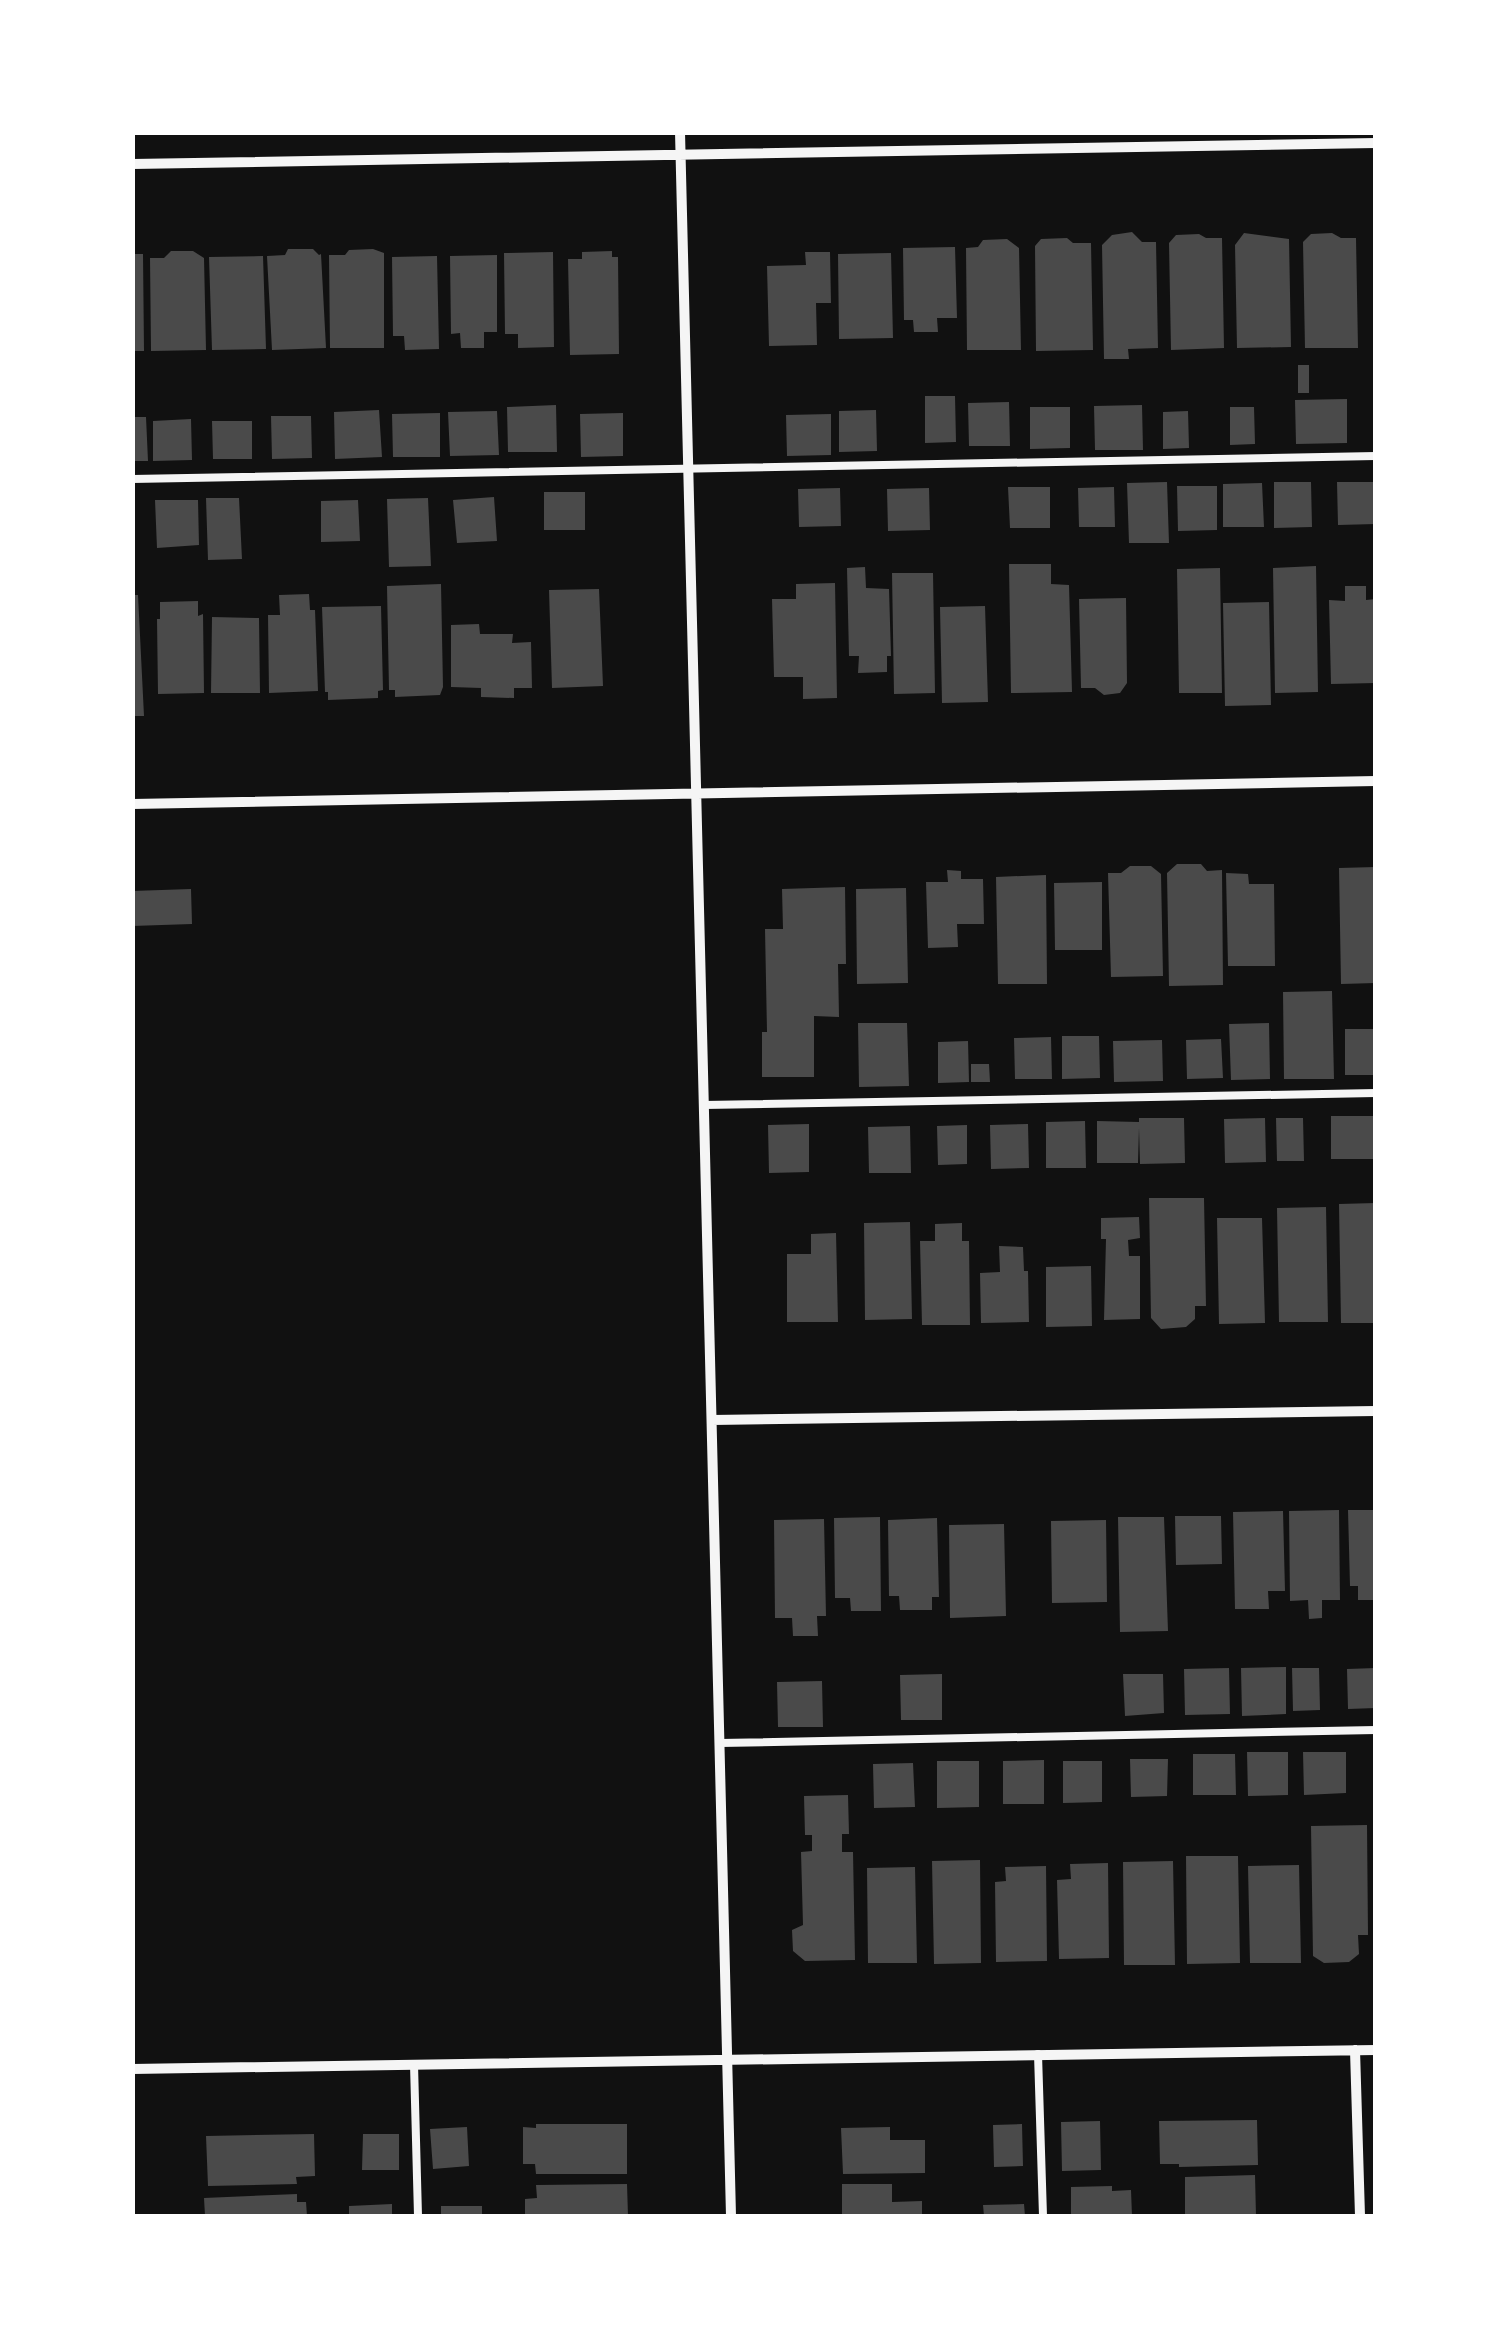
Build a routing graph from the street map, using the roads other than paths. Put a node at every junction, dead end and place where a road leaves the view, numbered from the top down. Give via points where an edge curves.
1 (680, 132) edge
2 (1376, 144) edge
3 (681, 155) junction
4 (132, 164) edge
5 (1376, 456) edge
6 (688, 468) junction
7 (132, 479) edge
8 (1376, 781) edge
9 (697, 794) junction
10 (132, 804) edge
11 (1376, 1093) edge
12 (704, 1105) junction
13 (1376, 1411) edge
14 (712, 1420) junction
15 (1376, 1730) edge
16 (720, 1743) junction
17 (1355, 2050) junction
18 (1376, 2050) edge
19 (1038, 2054) junction
20 (728, 2059) junction
21 (414, 2064) junction
22 (132, 2069) edge
23 (418, 2216) edge
24 (731, 2216) edge
25 (1042, 2216) edge
26 (1360, 2216) edge

1 - 3 street
2 - 3 street
3 - 4 street
3 - 6 street
5 - 6 lane
6 - 7 lane
6 - 9 street
8 - 9 street
9 - 10 street
9 - 12 street
11 - 12 lane
12 - 14 street
13 - 14 street
14 - 16 street
15 - 16 lane
16 - 20 street
17 - 18 street
17 - 19 street
17 - 26 street
19 - 20 street
19 - 25 lane
20 - 21 street
20 - 24 street
21 - 22 street
21 - 23 lane

